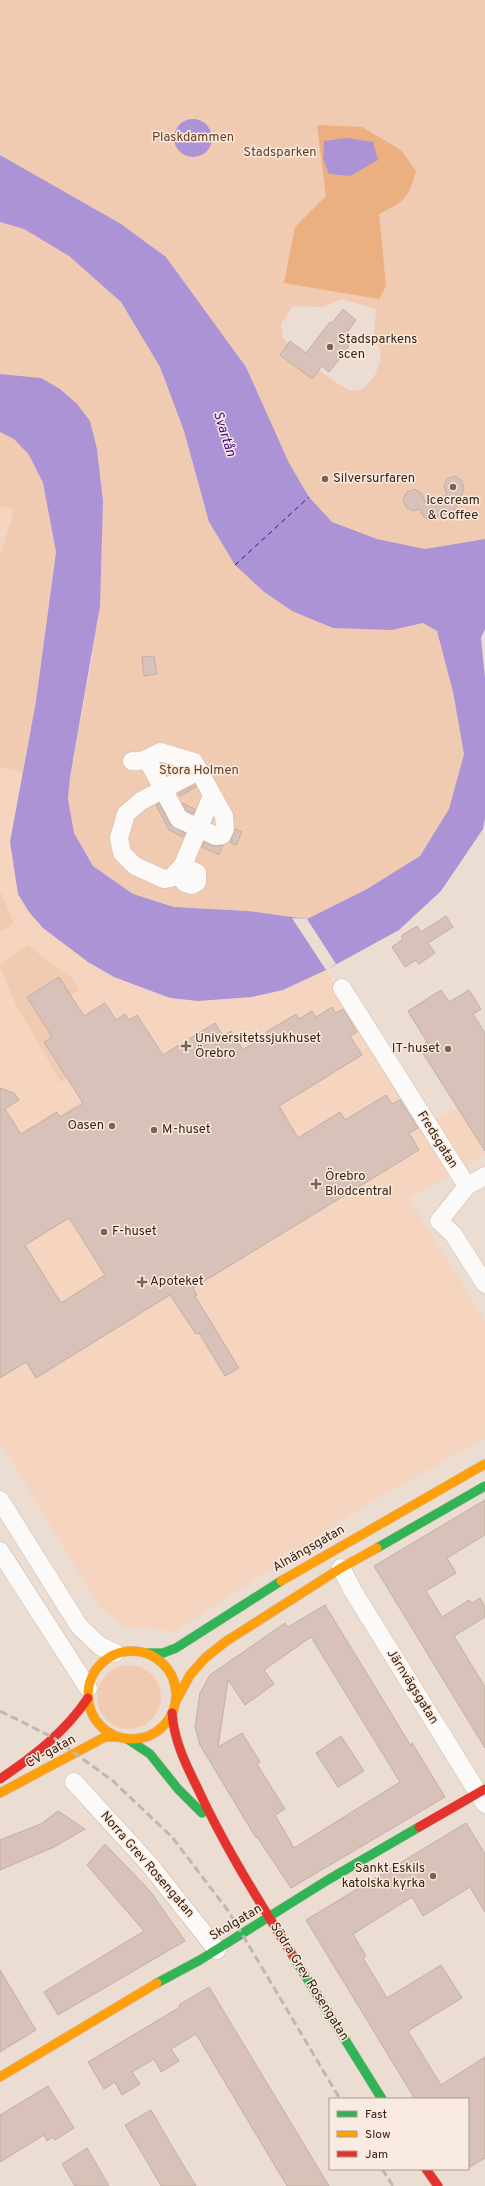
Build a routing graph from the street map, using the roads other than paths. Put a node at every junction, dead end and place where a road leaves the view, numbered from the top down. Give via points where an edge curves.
1 (198, 771) junction
2 (163, 789) junction
3 (212, 796) junction
4 (198, 828) junction
5 (342, 988) dead end
6 (485, 1176) edge
7 (468, 1186) junction
8 (485, 1284) edge
9 (485, 1464) edge
10 (485, 1486) edge
11 (0, 1500) edge
12 (0, 1551) edge
13 (331, 1552) junction
14 (341, 1568) junction
15 (147, 1653) junction
16 (114, 1654) junction
17 (88, 1693) junction
18 (177, 1699) junction
19 (172, 1714) junction
20 (116, 1737) junction
21 (129, 1740) junction
22 (0, 1779) edge
23 (74, 1782) dead end
24 (0, 1793) edge
25 (482, 1795) edge
26 (213, 1823) junction
27 (269, 1918) junction
28 (217, 1950) junction
29 (0, 2077) edge
30 (381, 2098) edge
31 (427, 2170) edge
32 (438, 2186) edge

1 - 2 street
1 - 2 street via 194,762 160,752 140,760
1 - 3 street
2 - 4 street via 179,818
2 - 4 street via 132,806 126,814 119,838 127,860 164,879 171,878 179,869
3 - 4 street
3 - 4 street via 224,816 225,829 222,835 216,836
5 - 7 street, Fredsgatan
6 - 7 street
7 - 8 street via 439,1221 453,1234
9 - 13 main road, Alnängsgatan
10 - 14 main road
11 - 16 street via 79,1626 100,1646
12 - 17 street
13 - 14 main road
13 - 15 main road, Alnängsgatan via 253,1597 176,1648 163,1653
14 - 18 main road via 225,1642 205,1658 190,1675
14 - 25 street, Järnvägsgatan
15 - 16 main road via 129,1650
15 - 18 main road via 157,1658 170,1672
16 - 17 main road via 95,1668
17 - 20 main road via 94,1720
17 - 22 main road, CV-gatan via 69,1723 44,1748
18 - 19 main road
19 - 21 main road via 165,1726 153,1735
19 - 26 main road, Södra Grev Rosengatan via 173,1728 182,1756
20 - 21 main road
20 - 24 main road, CV-gatan via 105,1737
21 - 26 main road, Södra Grev Rosengatan via 140,1744 156,1759 190,1802
23 - 28 street, Norra Grev Rosengatan via 149,1864
25 - 27 main road, Skolgatan via 326,1880
26 - 27 main road, Södra Grev Rosengatan
27 - 28 main road, Skolgatan
27 - 30 main road, Södra Grev Rosengatan
28 - 29 main road, Skolgatan
31 - 32 main road

